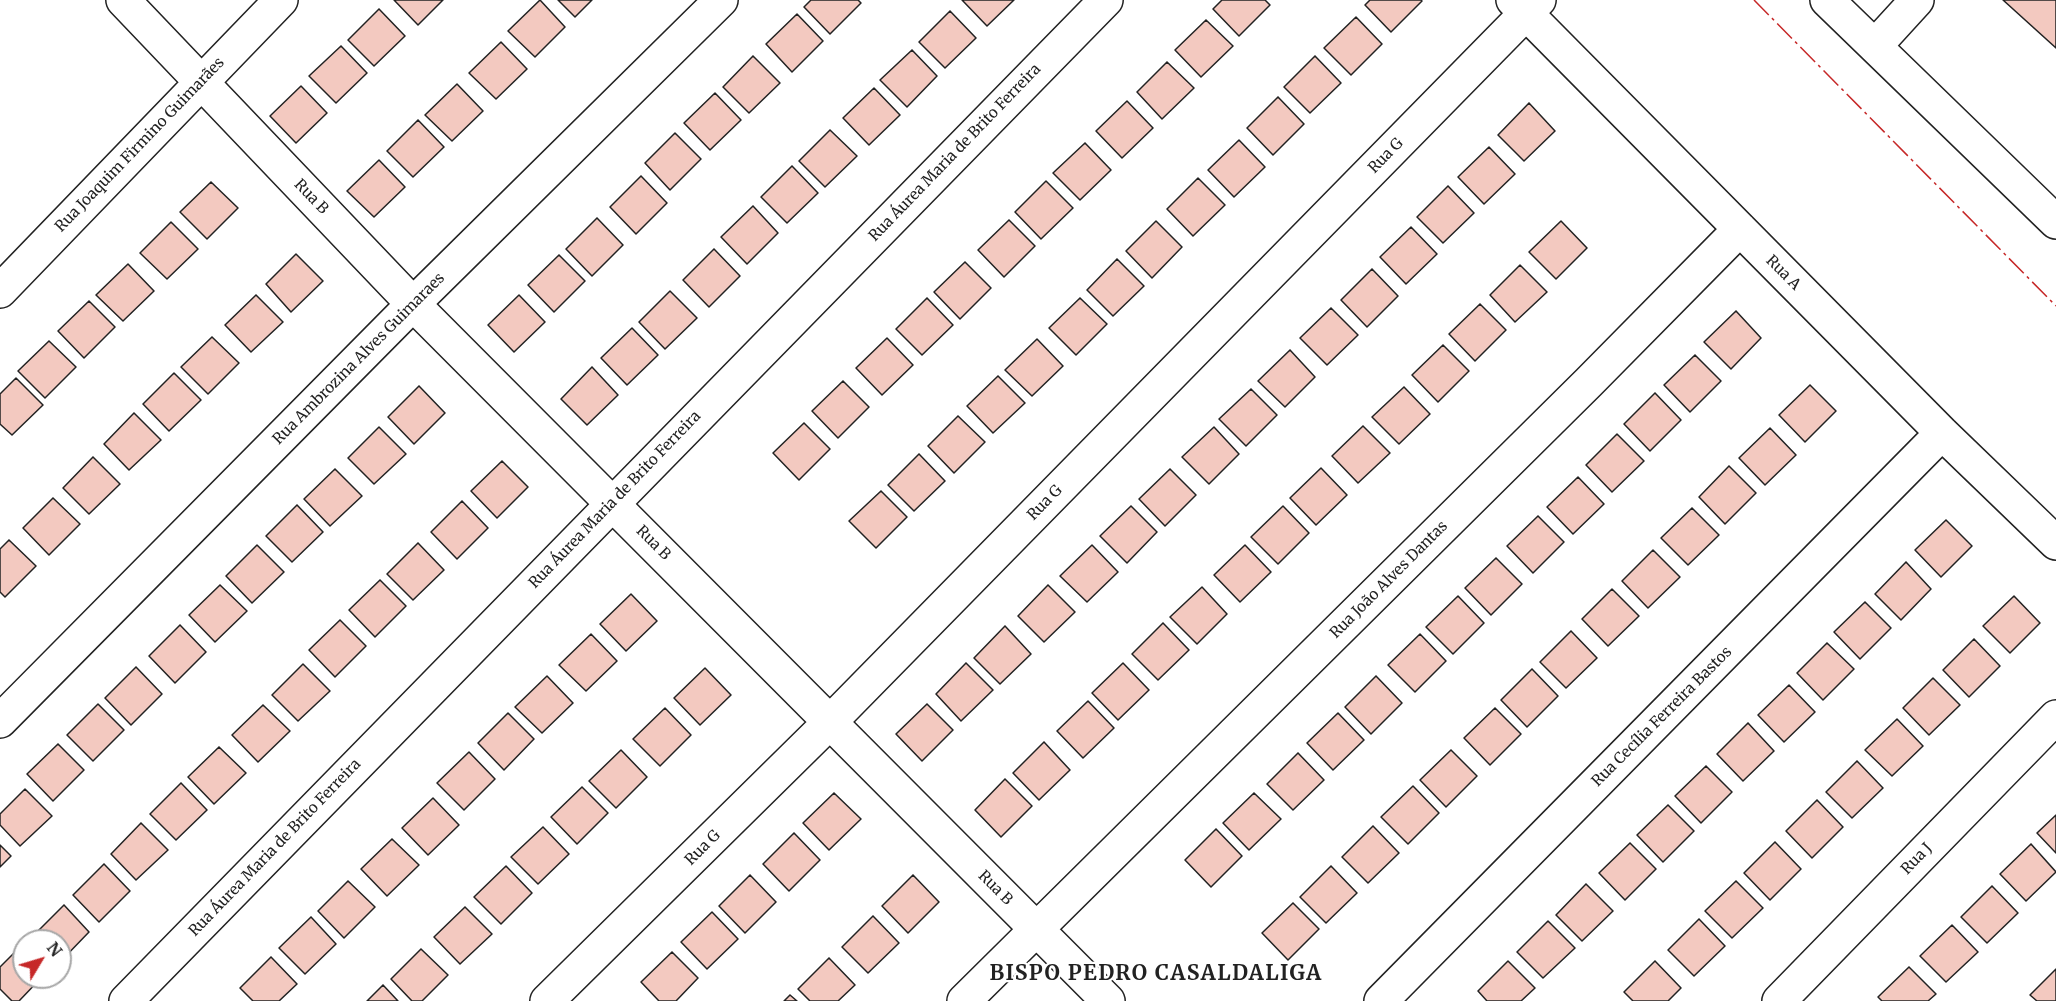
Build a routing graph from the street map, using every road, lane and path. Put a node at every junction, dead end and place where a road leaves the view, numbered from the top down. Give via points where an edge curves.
1 (123, 0) edge
2 (281, 0) edge
3 (721, 0) edge
4 (1106, 0) edge
5 (1827, 0) edge
6 (1917, 0) edge
7 (1526, 4) edge
8 (1875, 46) junction
9 (201, 82) junction
10 (2056, 222) edge
11 (1740, 229) junction
12 (0, 291) edge
13 (413, 304) junction
14 (1942, 433) junction
15 (612, 503) junction
16 (2056, 543) edge
17 (2056, 717) edge
18 (0, 721) edge
19 (830, 722) junction
20 (1036, 929) junction
21 (126, 1001) edge
22 (547, 1001) edge
23 (964, 1001) edge
24 (1108, 1001) edge
25 (1381, 1001) edge
26 (1779, 1001) edge

1 - 9 street, Rua B
2 - 9 street, Rua Joaquim Firmino Guimarães
3 - 13 street, Rua Ambrozina Alves Guimaraes
4 - 15 street, Rua Áurea Maria de Brito Ferreira
5 - 8 street
6 - 8 street
7 - 11 street, Rua A
7 - 19 street, Rua G
8 - 10 street
9 - 12 street, Rua Joaquim Firmino Guimarães
9 - 13 street, Rua B
11 - 14 street, Rua A
11 - 20 street, Rua João Alves Dantas
13 - 15 street, Rua B
13 - 18 street, Rua Ambrozina Alves Guimaraes
14 - 16 street, Rua A
14 - 25 street, Rua Cecília Ferreira Bastos
15 - 19 street, Rua B
15 - 21 street, Rua Áurea Maria de Brito Ferreira
17 - 26 street, Rua J
19 - 20 street, Rua B
19 - 22 street, Rua G
20 - 23 street, Rua João Alves Dantas
20 - 24 street, Rua B

